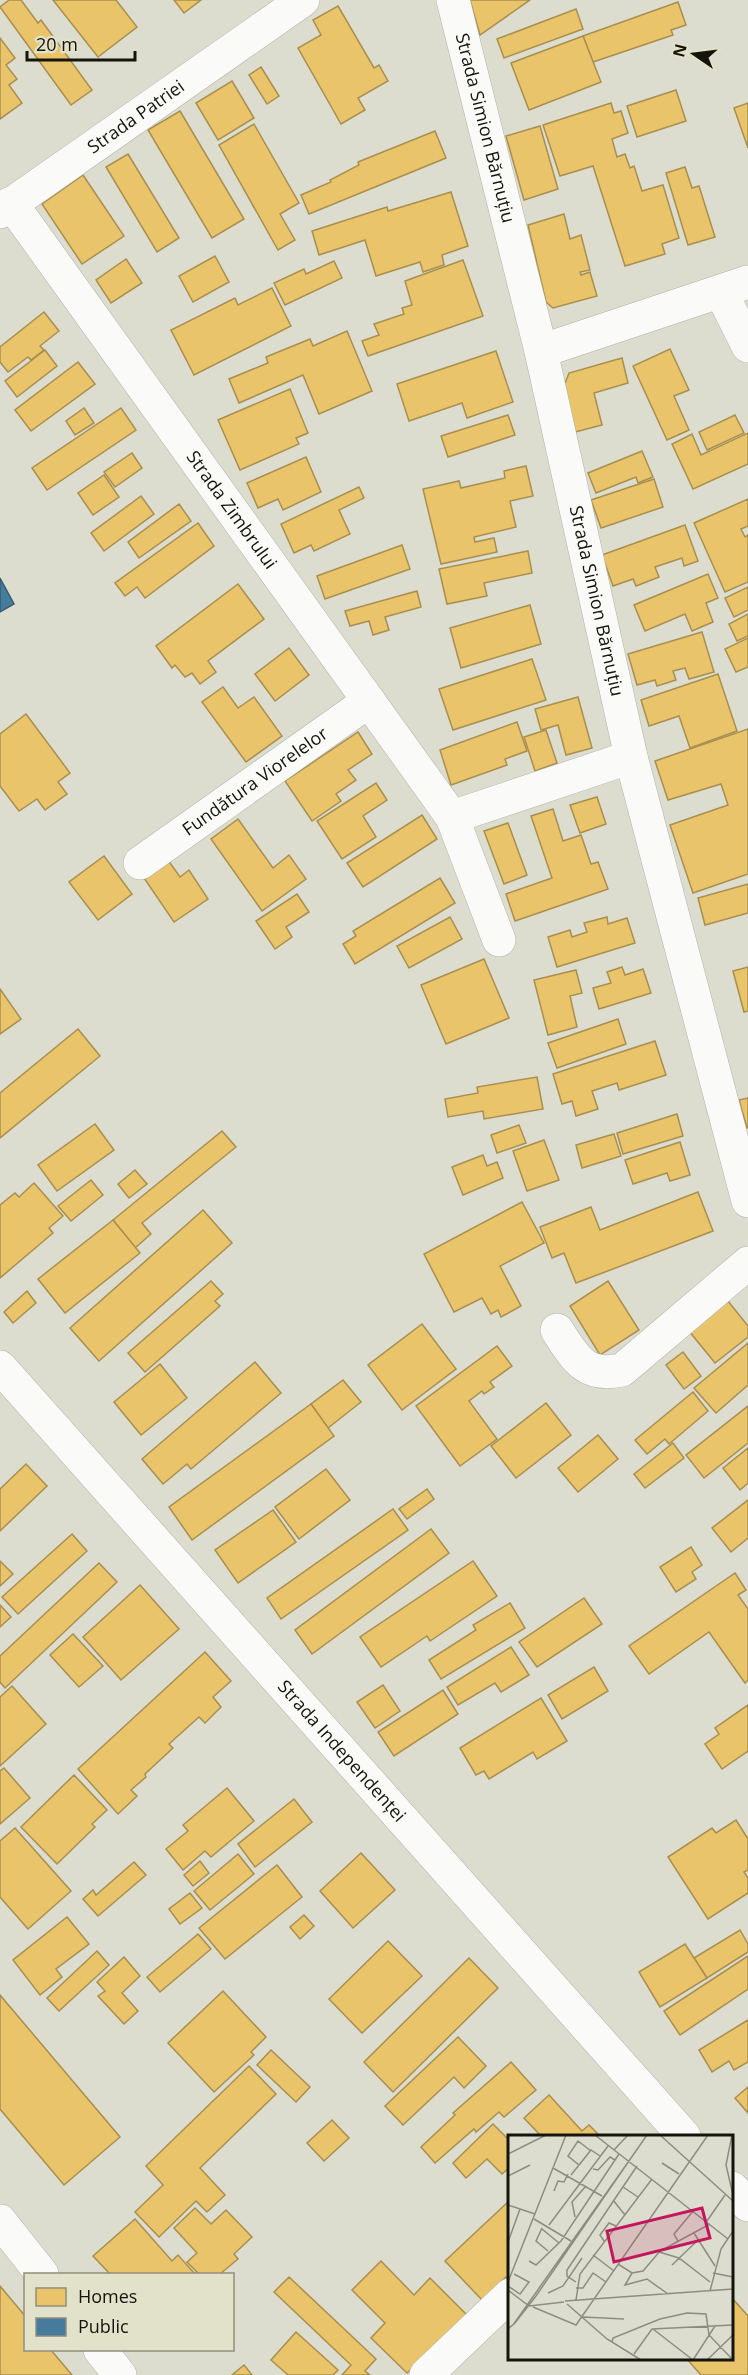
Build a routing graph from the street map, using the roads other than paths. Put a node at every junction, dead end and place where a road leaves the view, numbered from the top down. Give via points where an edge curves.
1 (303, 0) edge
2 (453, 0) edge
3 (5, 208) edge
4 (734, 287) edge
5 (748, 346) edge
6 (541, 351) junction
7 (369, 701) junction
8 (631, 757) junction
9 (452, 817) junction
10 (140, 862) dead end
11 (499, 940) dead end
12 (748, 1201) edge
13 (748, 1263) edge
14 (557, 1330) dead end
15 (0, 1367) edge
16 (679, 2135) edge
17 (733, 2189) edge
18 (748, 2205) edge
19 (0, 2221) edge
20 (41, 2273) edge
21 (508, 2297) edge
22 (102, 2351) edge
23 (120, 2375) edge
24 (426, 2375) edge

1 - 3 street, Strada Patriei
2 - 6 street, Strada Simion Bărnuțiu
3 - 7 street, Strada Zimbrului
4 - 5 street
4 - 6 street
6 - 8 street, Strada Simion Bărnuțiu
7 - 9 street, Strada Zimbrului
7 - 10 street, Fundătura Viorelelor
8 - 9 street
8 - 12 street, Strada Simion Bărnuțiu
9 - 11 street, Strada Zimbrului
13 - 14 street via 622,1370 605,1374 577,1360
15 - 16 street, Strada Independenței
17 - 18 street
19 - 20 street
21 - 24 street
22 - 23 street

